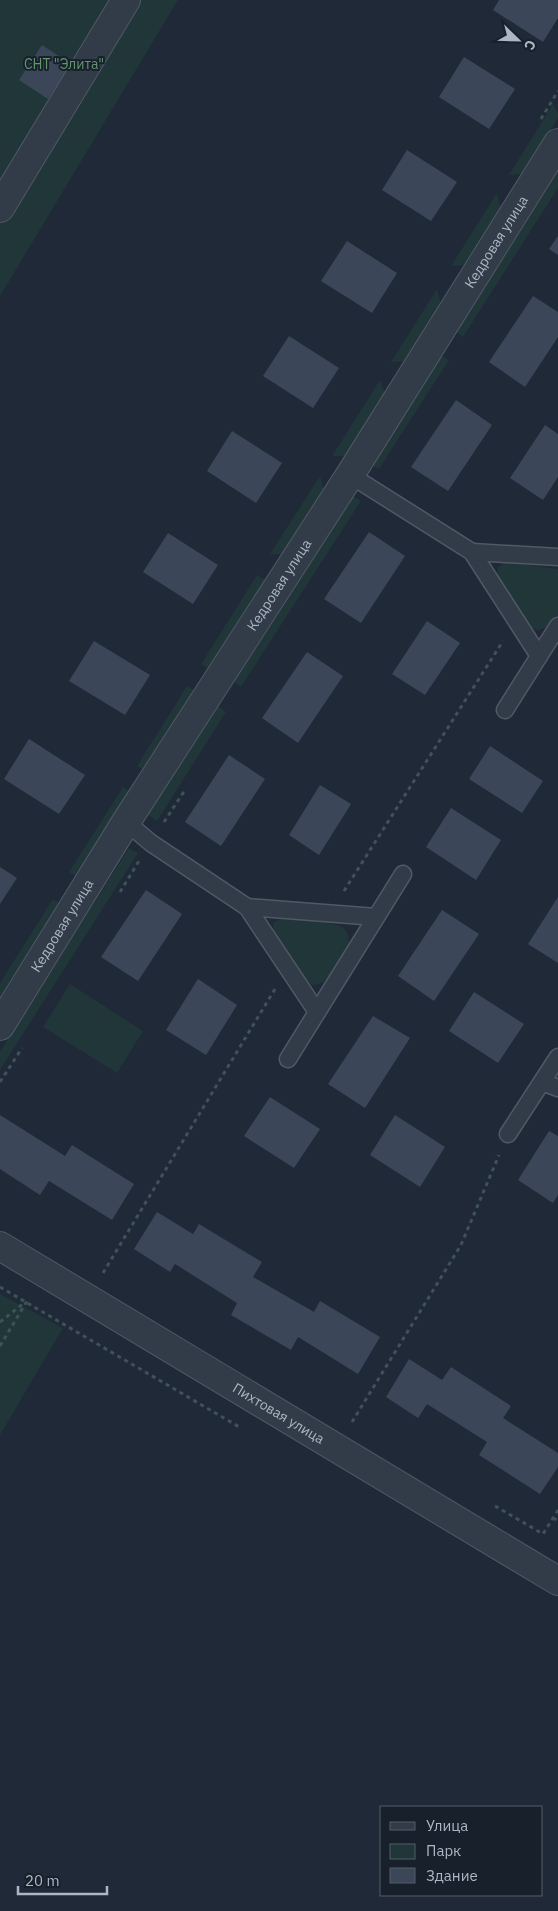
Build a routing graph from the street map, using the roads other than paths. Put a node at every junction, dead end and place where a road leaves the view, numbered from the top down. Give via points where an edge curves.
1 (126, 0) edge
2 (558, 143) edge
3 (0, 208) edge
4 (350, 475) junction
5 (472, 552) junction
6 (558, 557) edge
7 (558, 626) edge
8 (539, 656) junction
9 (505, 710) dead end
10 (126, 822) junction
11 (403, 874) dead end
12 (247, 907) junction
13 (376, 917) junction
14 (317, 1012) junction
15 (0, 1026) edge
16 (558, 1057) edge
17 (288, 1059) dead end
18 (542, 1082) junction
19 (558, 1088) edge
20 (508, 1134) road end
21 (0, 1246) edge
22 (555, 1572) edge

1 - 3 street
2 - 4 street, Кедровая улица
4 - 5 lane
4 - 10 street, Кедровая улица
5 - 6 lane
5 - 8 lane
7 - 8 lane
8 - 9 lane
10 - 12 lane via 151,843
10 - 15 street, Кедровая улица
11 - 13 lane
12 - 13 lane
12 - 14 lane
13 - 14 lane
14 - 17 lane
16 - 18 lane
18 - 19 lane
18 - 20 lane
21 - 22 street, Пихтовая улица

